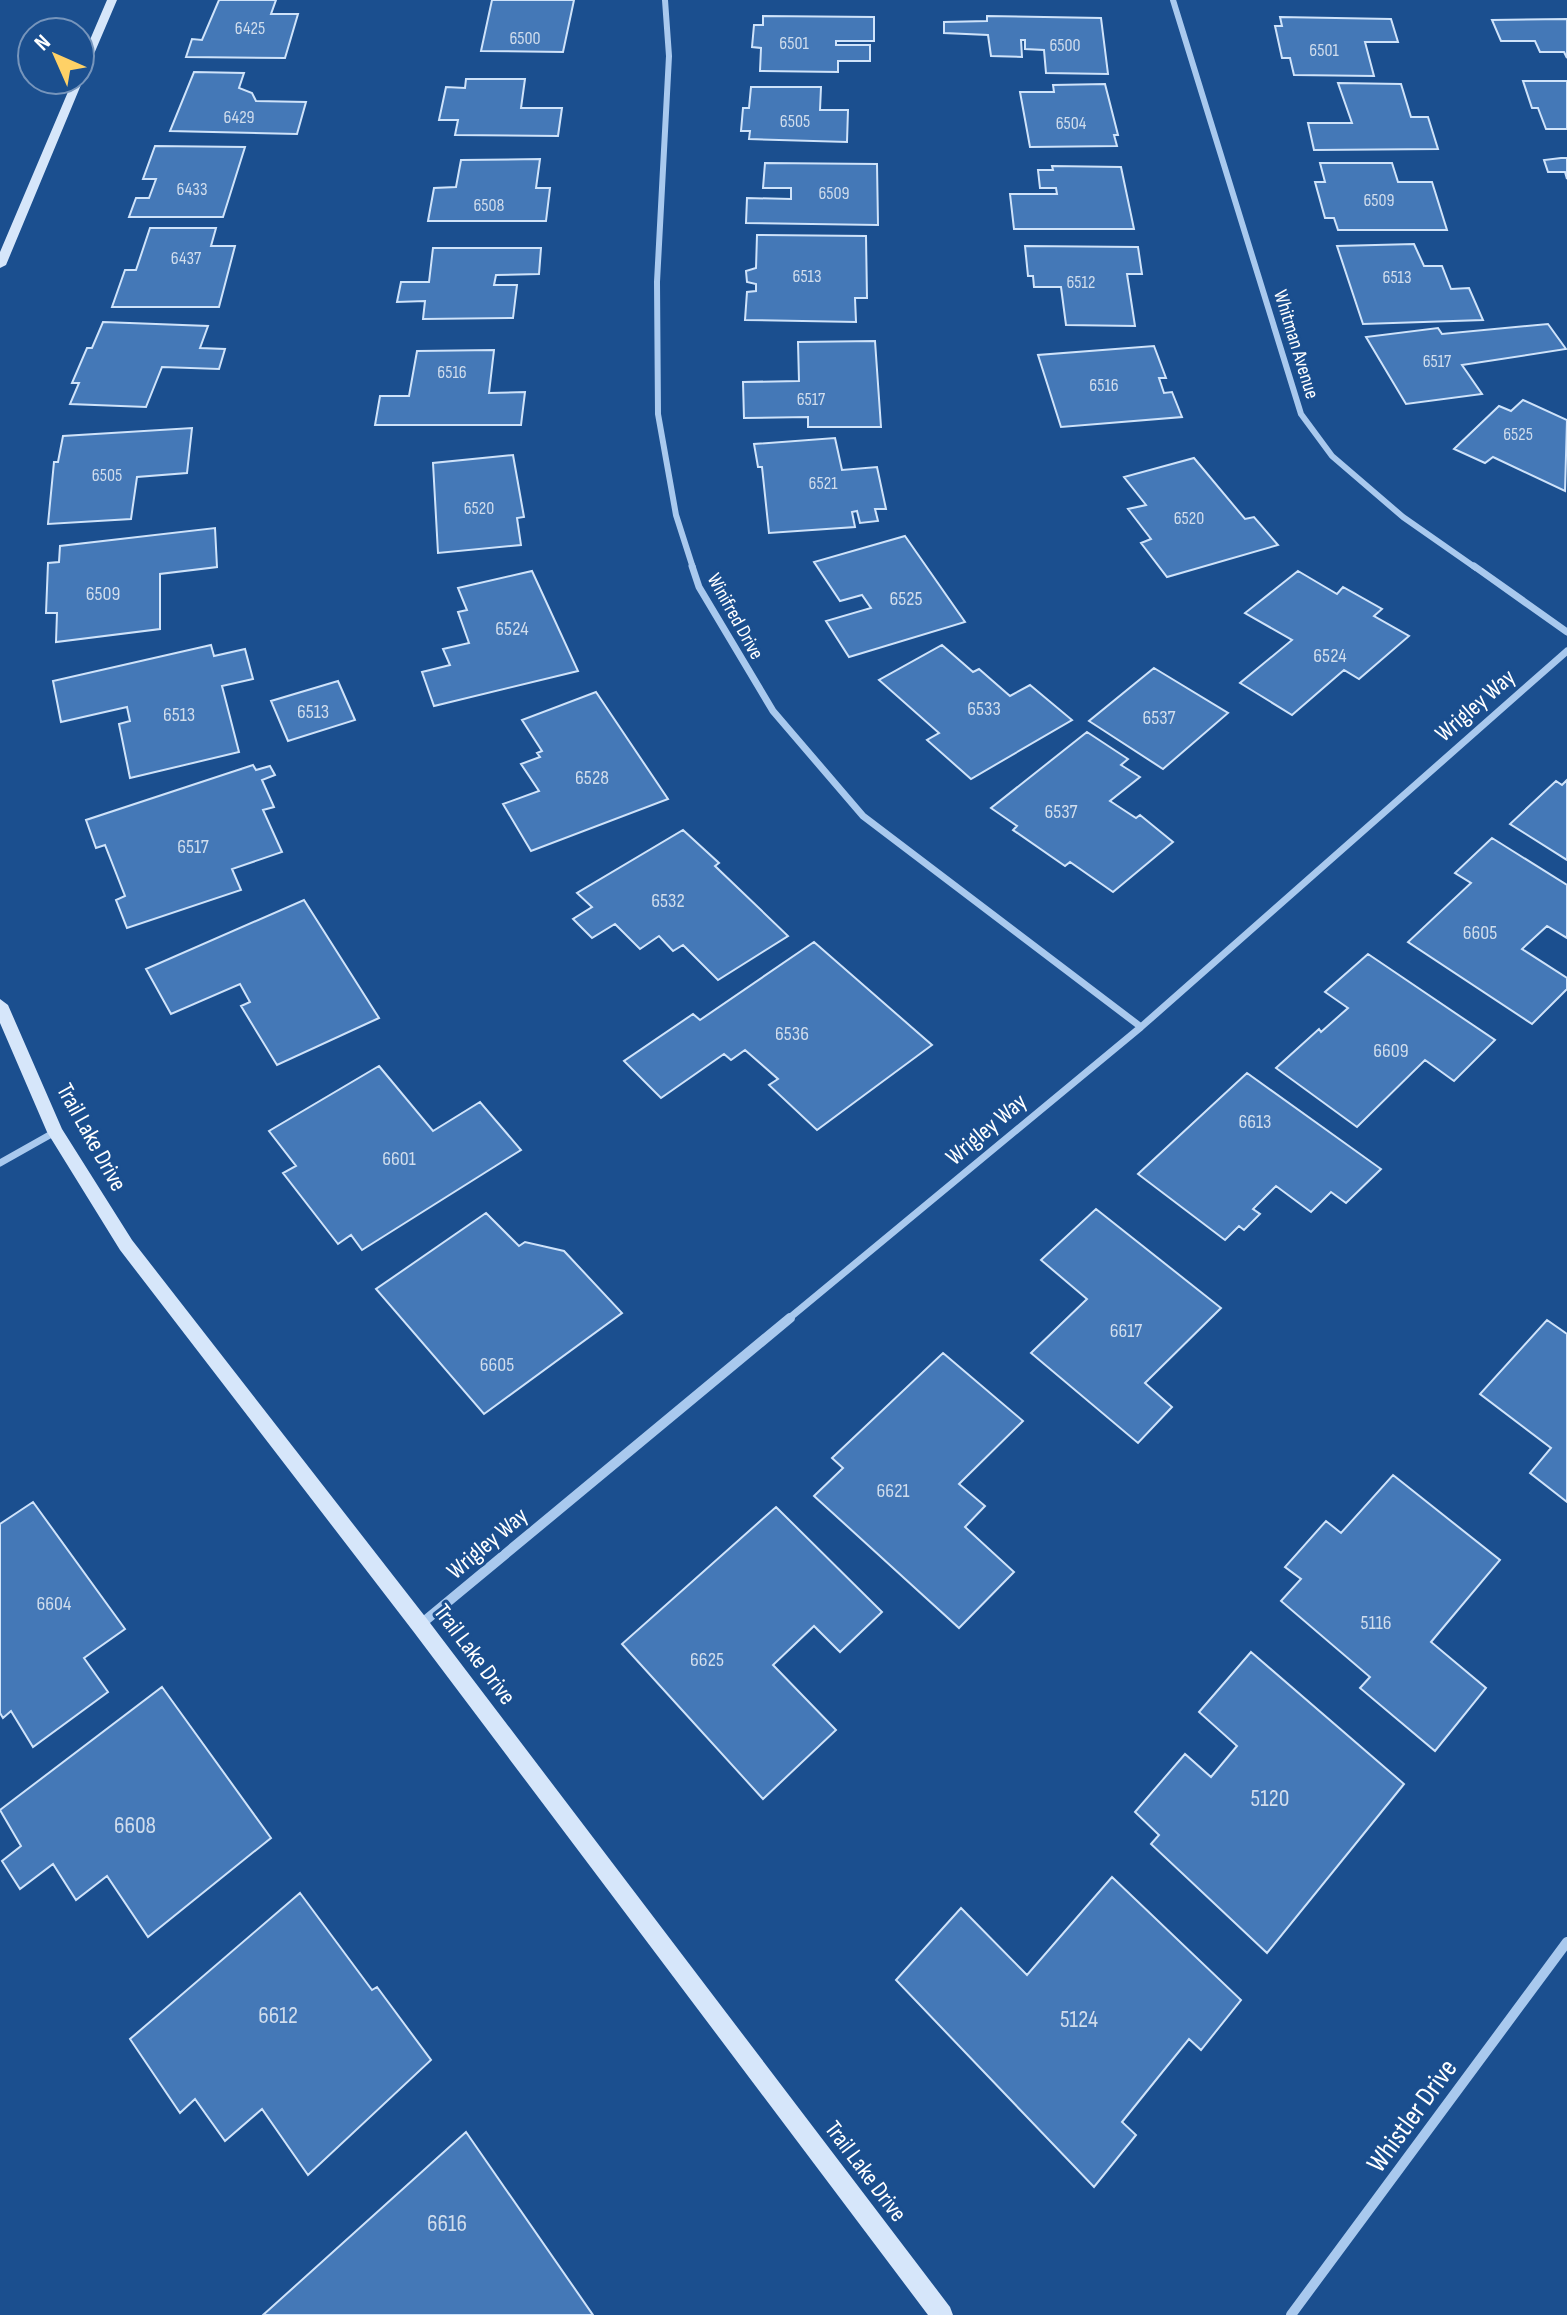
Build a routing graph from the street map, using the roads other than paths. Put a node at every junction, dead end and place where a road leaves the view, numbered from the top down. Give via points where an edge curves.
1 (112, 0) edge
2 (665, 0) edge
3 (1173, 0) edge
4 (96, 38) edge
5 (71, 96) edge
6 (0, 265) edge
7 (1567, 632) edge
8 (1567, 651) edge
9 (0, 1005) edge
10 (1141, 1027) junction
11 (55, 1132) junction
12 (0, 1163) edge
13 (420, 1625) junction
14 (1567, 1942) edge
15 (942, 2315) edge
16 (1291, 2315) edge

1 - 4 street
2 - 10 street, Winifred Drive via 669,56 657,282 658,414 676,515 699,587 773,711 863,816
3 - 7 street, Whitman Avenue via 1301,414 1332,456 1403,517
5 - 6 street
8 - 10 street, Wrigley Way
9 - 11 street, Trail Lake Drive
10 - 13 street, Wrigley Way
11 - 12 street
11 - 13 street, Trail Lake Drive via 126,1245
13 - 15 street, Trail Lake Drive
14 - 16 street, Whistler Drive

